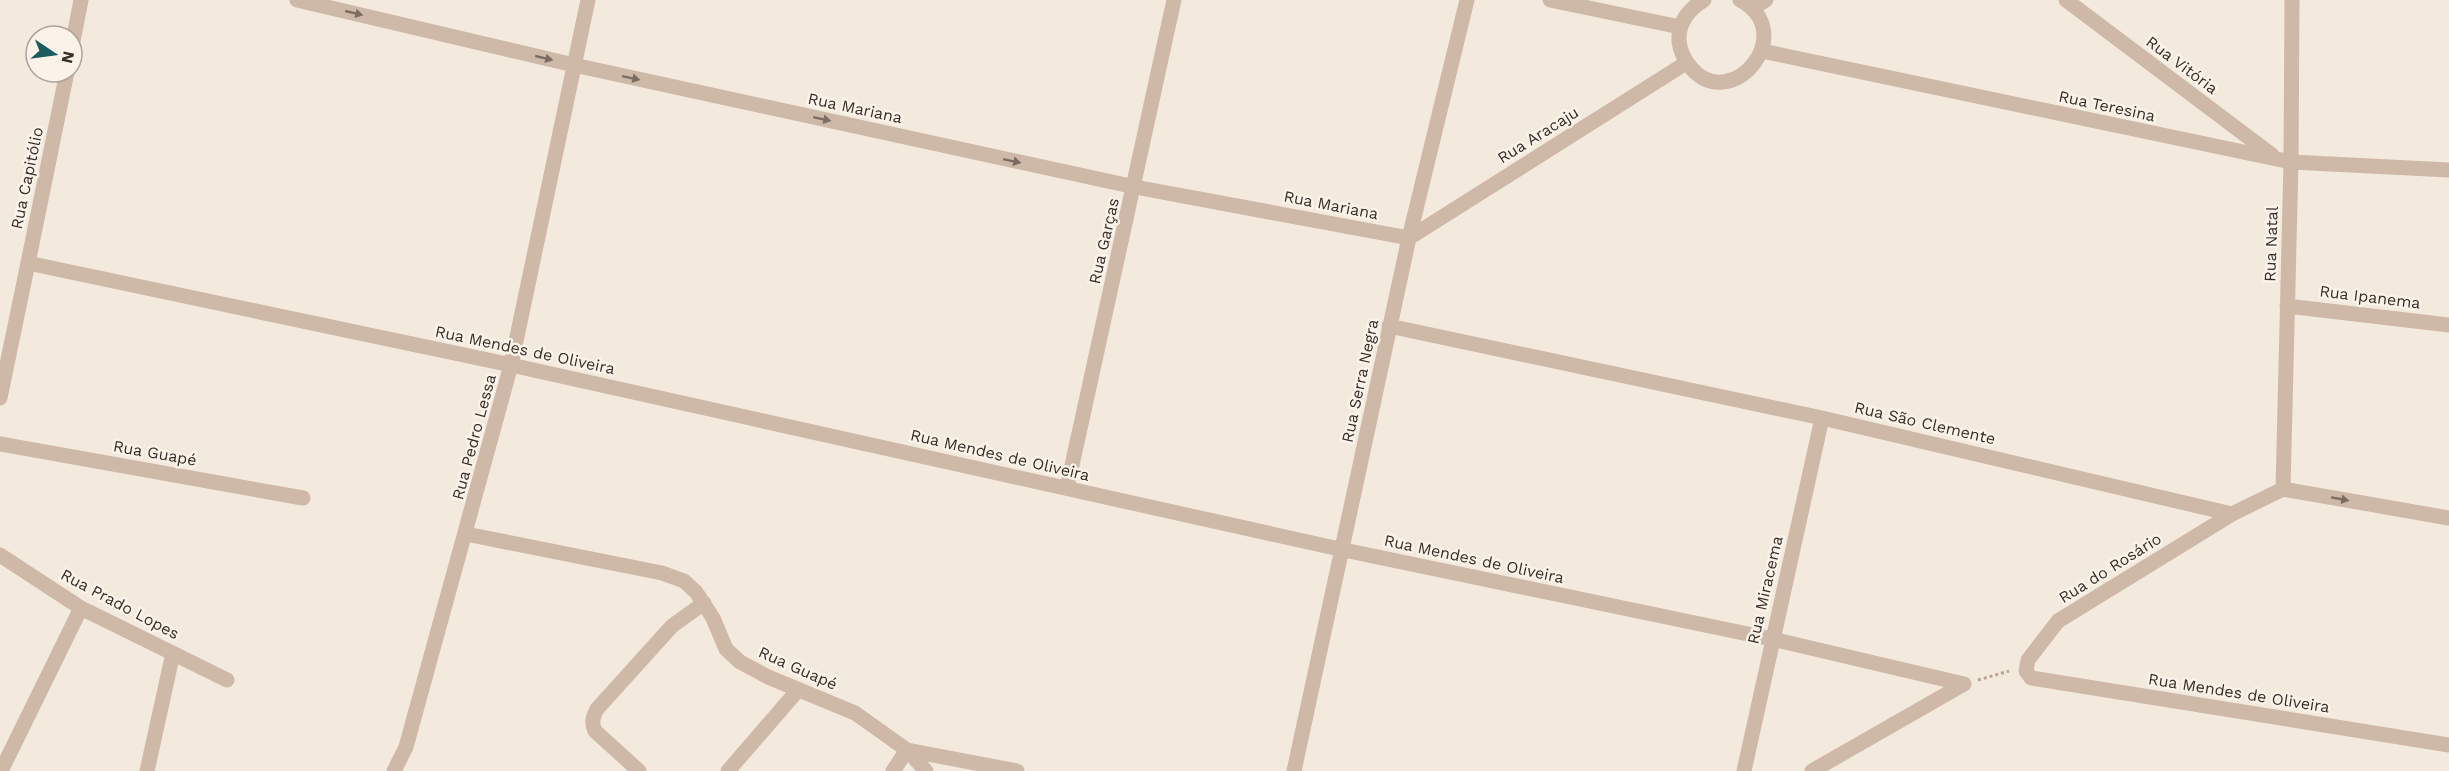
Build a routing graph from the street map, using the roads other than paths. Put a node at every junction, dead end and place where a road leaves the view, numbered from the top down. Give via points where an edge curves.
1 (81, 0) edge
2 (297, 0) edge
3 (588, 0) edge
4 (1174, 0) edge
5 (1467, 0) edge
6 (1550, 0) edge
7 (1704, 0) edge
8 (1766, 0) edge
9 (2066, 0) edge
10 (2292, 0) edge
11 (1746, 4) edge
12 (76, 24) edge
13 (1680, 27) junction
14 (1762, 51) junction
15 (1686, 63) junction
16 (574, 65) junction
17 (65, 84) edge
18 (2284, 160) junction
19 (2449, 170) edge
20 (1135, 187) junction
21 (1409, 238) junction
22 (28, 263) junction
23 (2287, 306) junction
24 (2449, 325) edge
25 (1389, 326) junction
26 (511, 365) junction
27 (0, 398) edge
28 (1822, 418) junction
29 (0, 444) edge
30 (1067, 489) junction
31 (2283, 489) junction
32 (303, 498) dead end
33 (2232, 514) junction
34 (2449, 518) edge
35 (466, 534) junction
36 (1344, 550) junction
37 (0, 555) edge
38 (704, 603) junction
39 (81, 608) junction
40 (1772, 639) junction
41 (173, 653) junction
42 (2026, 671) joint
43 (227, 680) dead end
44 (798, 690) junction
45 (2449, 745) edge
46 (907, 750) junction
47 (1, 771) edge
48 (147, 771) edge
49 (394, 771) edge
50 (639, 771) edge
51 (728, 771) edge
52 (893, 771) edge
53 (926, 771) edge
54 (1017, 771) edge
55 (1294, 771) edge
56 (1744, 771) edge
57 (1812, 771) edge

1 - 12 street
2 -> 16 street, Rua Mariana
3 - 16 street, Rua Pedro Lessa
4 - 20 street, Rua Garças
5 - 21 street, Rua Serra Negra
6 - 13 street
7 - 13 street via 1685,16
8 - 11 street
9 - 18 street, Rua Vitória
10 - 18 street, Rua Natal
11 - 14 street via 1763,29
13 - 15 street via 1681,52
14 - 15 street via 1746,73 1727,80 1707,79
14 - 18 street, Rua Teresina
15 - 21 street, Rua Aracaju
16 -> 20 street, Rua Mariana
16 - 26 street, Rua Pedro Lessa
17 - 22 street, Rua Capitólio
18 - 19 street, Rua Teresina
18 - 23 street, Rua Natal
20 - 21 street, Rua Mariana
20 - 30 street, Rua Garças
21 - 25 street, Rua Serra Negra
22 - 26 street, Rua Mendes de Oliveira
22 - 27 street, Rua Capitólio
23 - 24 street, Rua Ipanema
23 - 31 street, Rua Natal
25 - 28 street, Rua São Clemente
25 - 36 street, Rua Serra Negra
26 - 30 street, Rua Mendes de Oliveira
26 - 35 street, Rua Pedro Lessa
28 - 33 street, Rua São Clemente
28 - 40 street, Rua Miracema
29 - 32 street, Rua Guapé
30 - 36 street, Rua Mendes de Oliveira
31 - 33 street
31 -> 34 street
33 - 42 street, Rua do Rosário via 2058,621 2028,660
35 - 38 street, Rua Guapé via 662,573 684,581
35 - 49 street, Rua Pedro Lessa via 406,747
36 - 40 street, Rua Mendes de Oliveira
36 - 55 street, Rua Serra Negra
37 - 39 street, Rua Prado Lopes
38 - 44 street, Rua Guapé via 732,656
38 - 50 street via 672,626 597,709 592,724 595,731
39 - 41 street, Rua Prado Lopes
39 - 47 street
40 - 56 street, Rua Miracema
40 - 57 street, Rua Mendes de Oliveira via 1964,684
41 - 43 street, Rua Prado Lopes
41 - 48 street
42 - 45 street, Rua Mendes de Oliveira via 2031,678
44 - 46 street, Rua Guapé via 855,713
44 - 51 street
46 - 52 street
46 - 53 street, Rua Guapé
46 - 54 street

